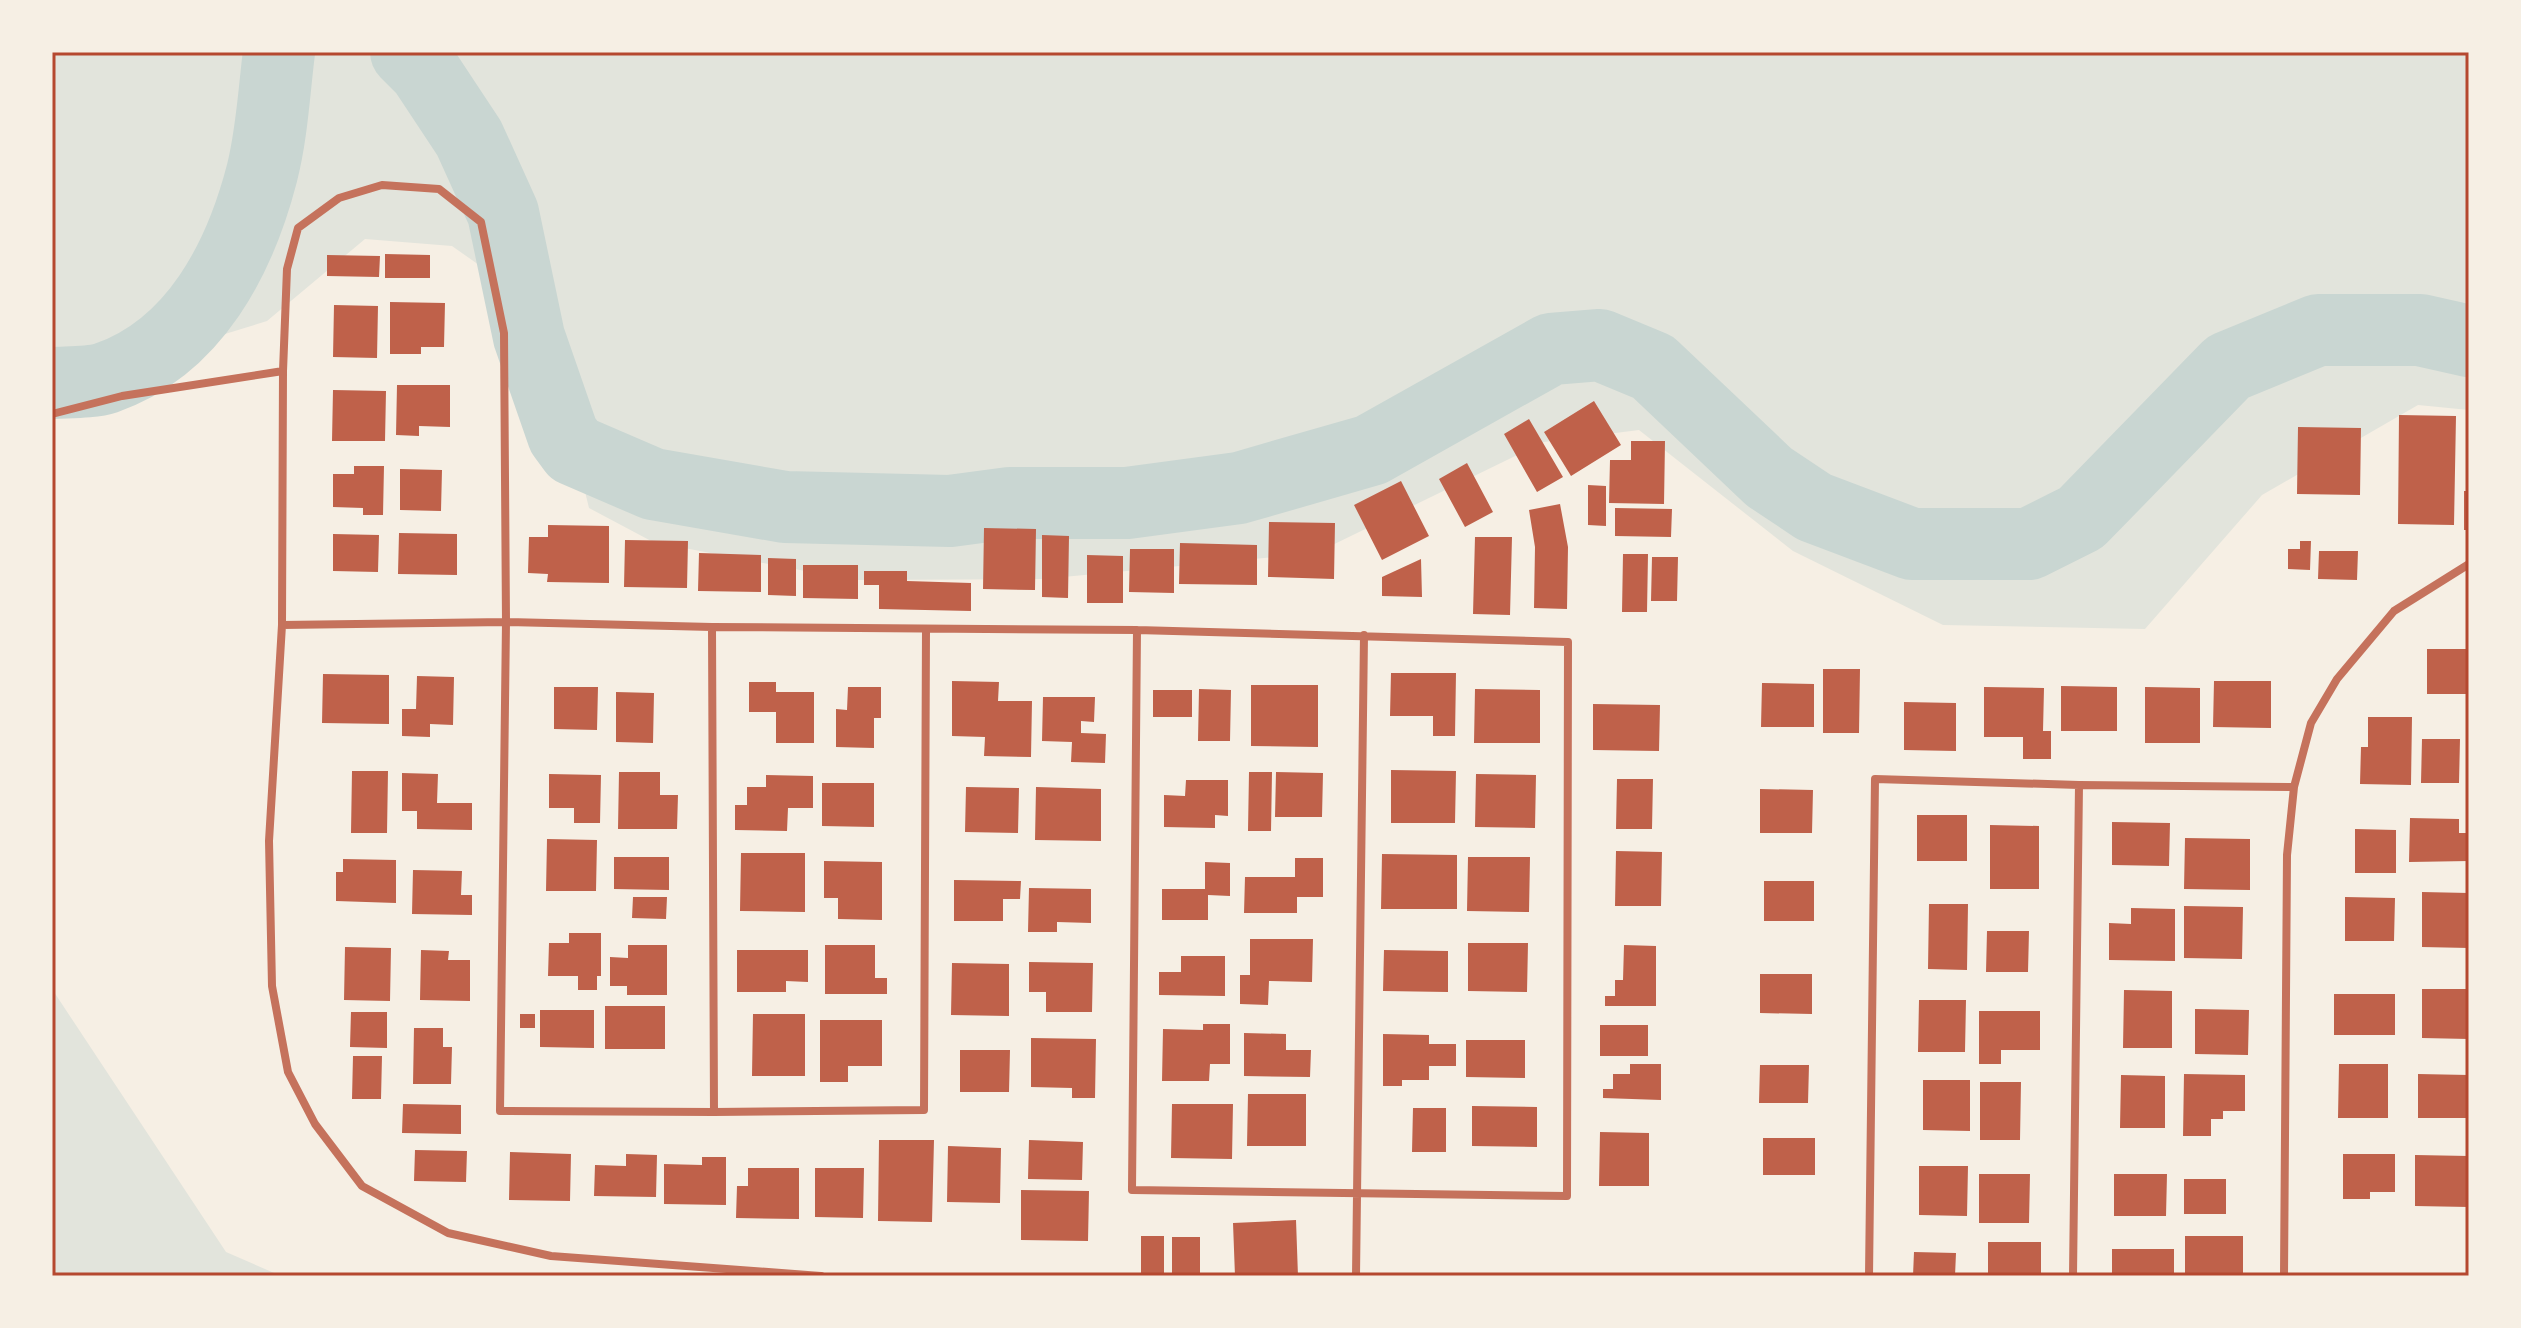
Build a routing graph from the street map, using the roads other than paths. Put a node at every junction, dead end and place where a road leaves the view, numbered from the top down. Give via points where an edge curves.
1 (283, 371) junction
2 (52, 414) edge
3 (2469, 564) edge
4 (506, 622) junction
5 (282, 625) junction
6 (712, 627) junction
7 (926, 629) junction
8 (1137, 630) junction
9 (1364, 635) junction
10 (2079, 785) junction
11 (2294, 787) junction
12 (714, 1112) junction
13 (1357, 1195) junction
14 (821, 1276) edge
15 (1356, 1276) edge
16 (1869, 1276) edge
17 (2073, 1276) edge
18 (2284, 1276) edge

1 - 2 street via 122,396
1 - 4 street via 287,269 298,228 339,198 382,185 439,189 481,222 504,333
1 - 5 street
3 - 11 street via 2394,611 2337,679 2311,723
4 - 5 street
4 - 6 street
4 - 12 street via 500,1111
5 - 14 street via 269,841 272,986 288,1072 315,1124 362,1186 448,1233 551,1256
6 - 7 street
6 - 12 street
7 - 8 street
7 - 12 street via 924,1110
8 - 9 street
8 - 13 street via 1132,1190
9 - 13 street
9 - 13 street via 1568,642 1567,1196
10 - 11 street
10 - 16 street via 1875,779
10 - 17 street
11 - 18 street via 2287,855
13 - 15 street

